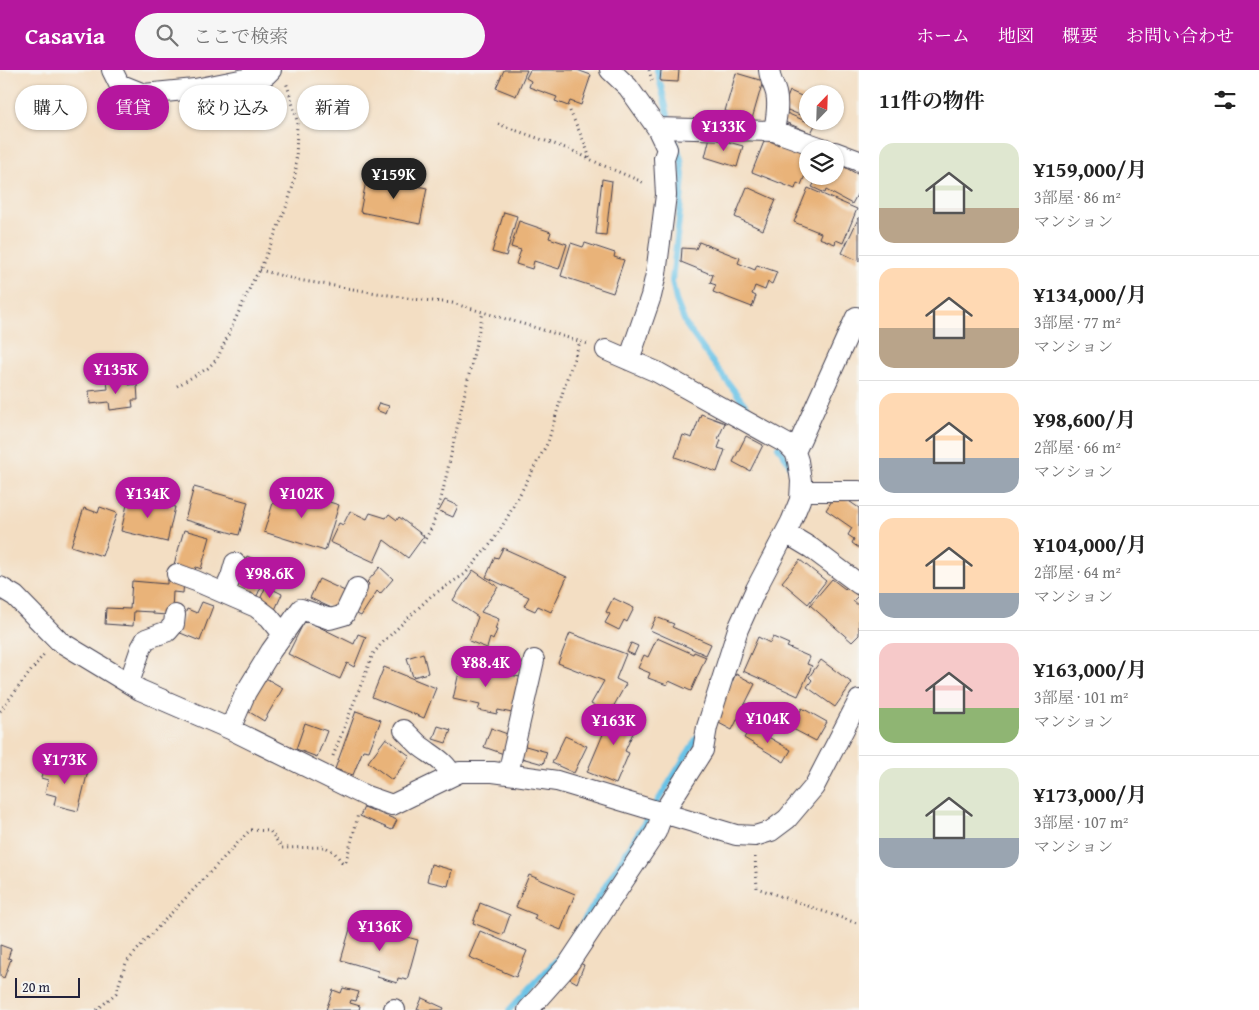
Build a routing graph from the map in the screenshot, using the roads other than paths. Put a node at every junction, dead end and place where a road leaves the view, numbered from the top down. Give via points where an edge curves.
1 (112, 70) edge
2 (610, 70) edge
3 (769, 70) edge
4 (278, 75) edge
5 (657, 128) junction
6 (774, 130) junction
7 (801, 140) edge
8 (844, 155) edge
9 (859, 161) edge
10 (856, 317) dead end
11 (606, 350) road end
12 (629, 360) junction
13 (795, 452) junction
14 (801, 491) junction
15 (859, 491) edge
16 (786, 533) junction
17 (235, 563) dead end
18 (177, 574) dead end
19 (859, 584) edge
20 (0, 587) edge
21 (357, 588) dead end
22 (224, 593) junction
23 (175, 615) dead end
24 (283, 634) junction
25 (534, 660) dead end
26 (129, 683) junction
27 (859, 700) edge
28 (230, 729) junction
29 (404, 730) dead end
30 (508, 774) junction
31 (452, 776) junction
32 (657, 811) junction
33 (528, 1010) edge

1 - 4 street via 118,84 144,94
2 - 5 street via 628,87
3 - 6 street via 776,94
5 - 6 street
5 - 12 street via 667,149 664,158 666,192 652,296
6 - 7 street
8 - 9 street
10 - 13 street
11 - 12 street
12 - 13 street via 760,429
13 - 14 street
14 - 15 street
14 - 16 street
16 - 19 street
16 - 32 street via 738,629 707,727 703,750
17 - 22 street
18 - 22 street
20 - 26 street via 15,596 59,641
21 - 24 street via 344,615 330,619 301,609
22 - 24 street via 269,616
23 - 26 street via 174,624 168,631 146,639
24 - 28 street via 246,692
25 - 30 street
26 - 28 street
27 - 32 street via 814,788 787,819 771,831 754,836 736,835
28 - 31 street via 392,805
29 - 31 street via 440,760
30 - 31 street via 460,772
30 - 32 street via 556,781
32 - 33 street via 656,832 577,952

